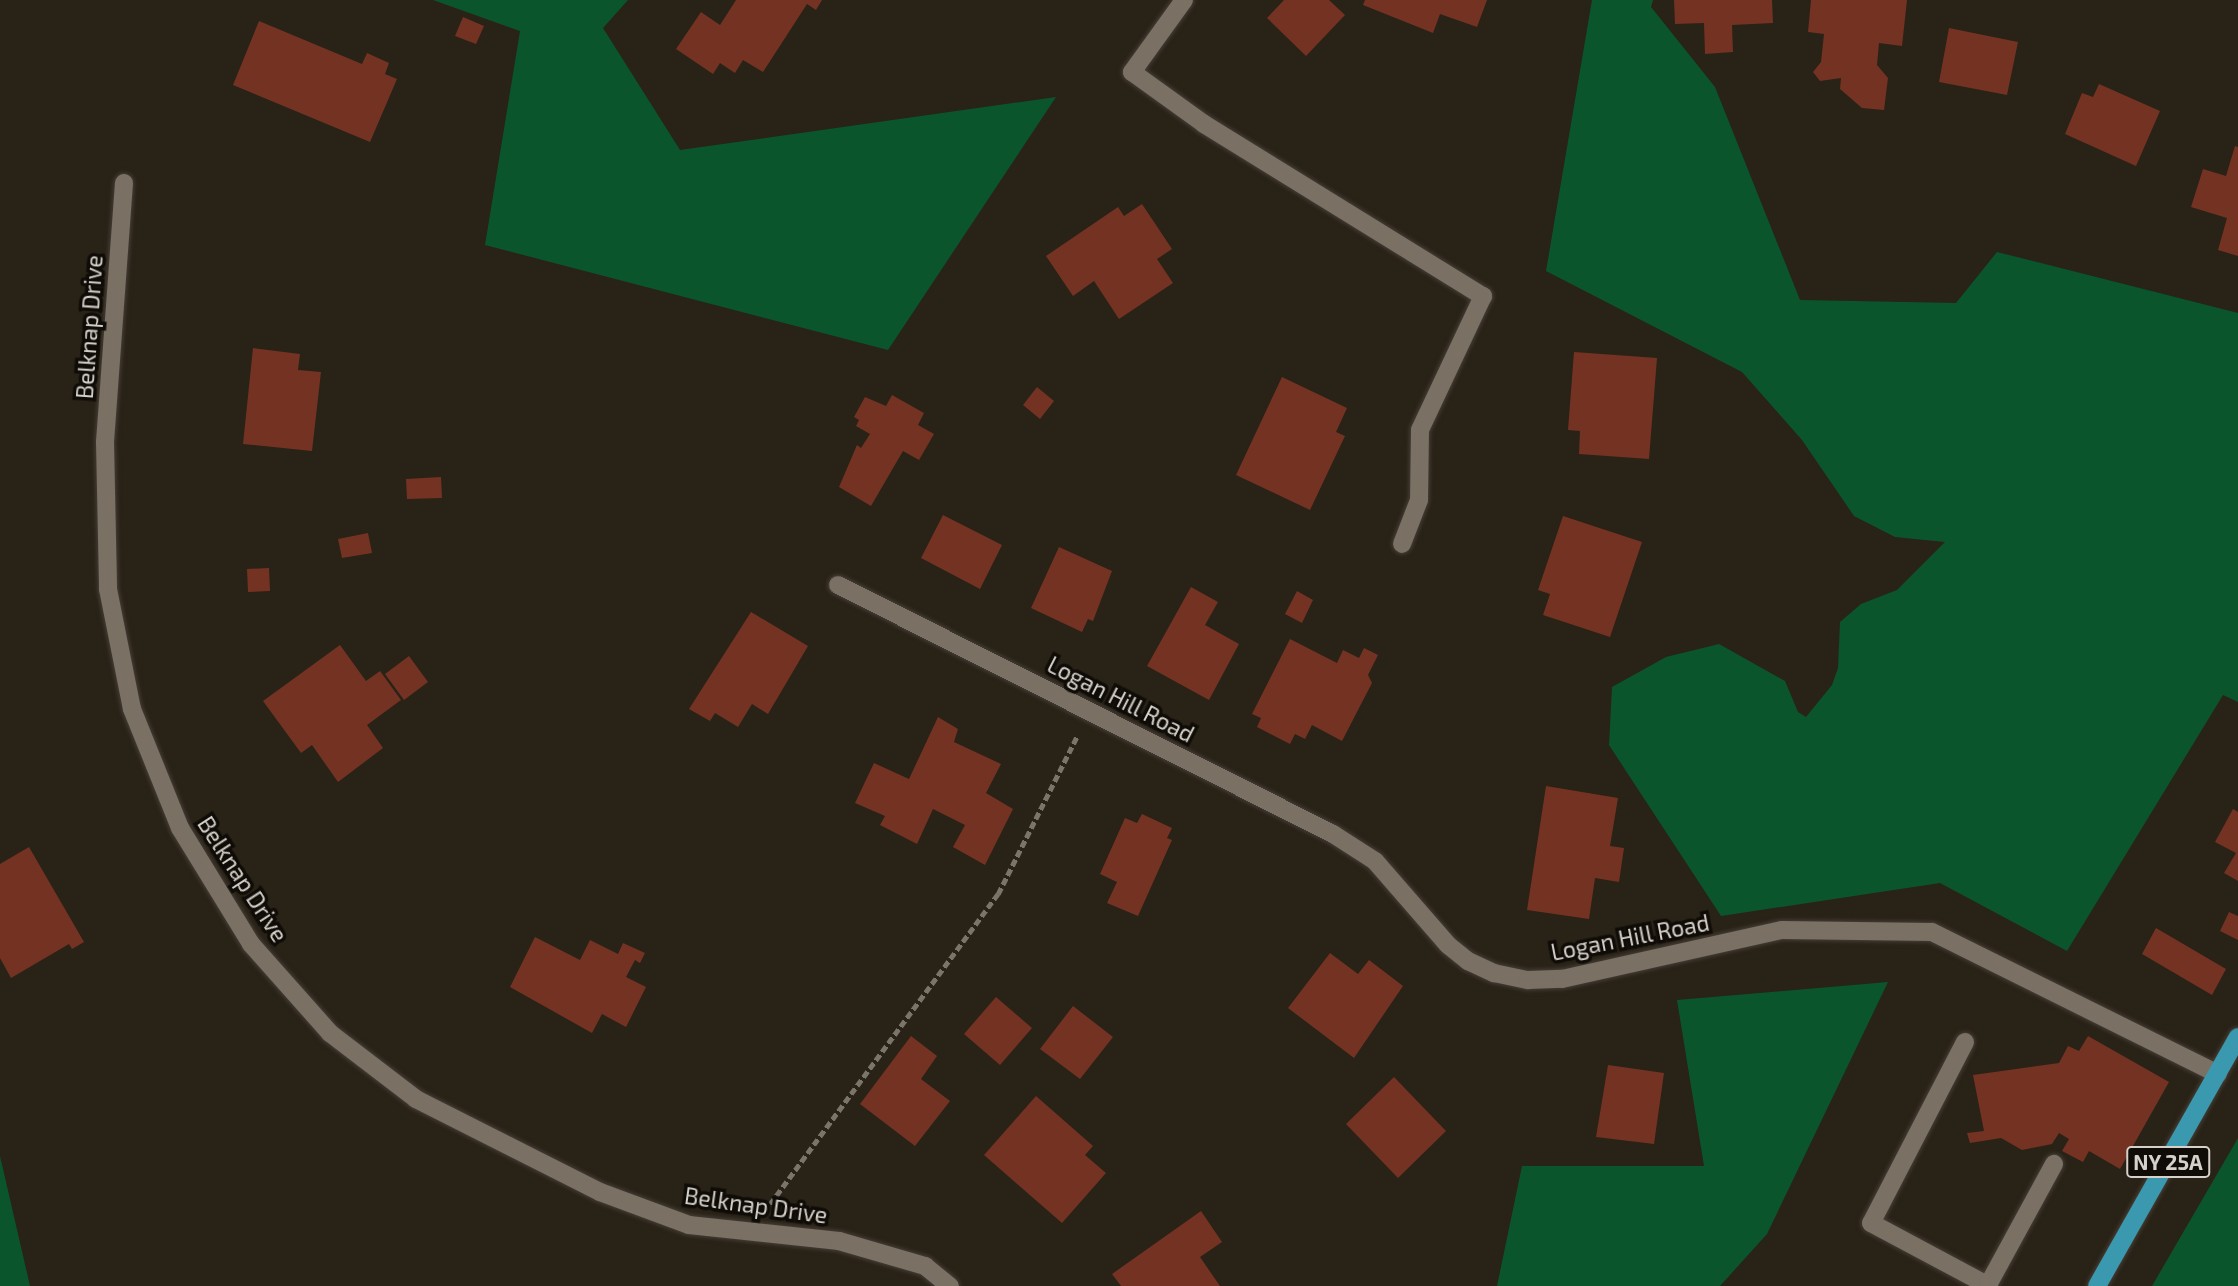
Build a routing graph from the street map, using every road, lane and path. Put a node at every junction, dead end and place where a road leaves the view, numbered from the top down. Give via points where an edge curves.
1 (1184, 0) edge
2 (124, 183) dead end
3 (1402, 544) dead end
4 (838, 585) dead end
5 (1090, 711) junction
6 (2238, 1037) edge
7 (1965, 1042) dead end
8 (2218, 1074) junction
9 (2054, 1164) dead end
10 (751, 1230) junction
11 (950, 1286) edge
12 (1988, 1286) edge
13 (2097, 1286) edge

1 - 3 street via 1132,72 1204,124 1483,296 1420,430 1419,500
2 - 10 street, Belknap Drive via 105,442 108,589 132,709 180,828 251,944 330,1033 416,1098 600,1192 689,1225
4 - 5 street, Logan Hill Road
5 - 8 street, Logan Hill Road via 1333,834 1375,861 1448,946 1494,973 1528,980 1562,979 1782,930 1932,932
5 - 10 path via 998,894
6 - 8 main road, NY 25A
7 - 12 street via 1871,1223
8 - 13 main road, NY 25A
9 - 12 street
10 - 11 street, Belknap Drive via 839,1241 925,1266

